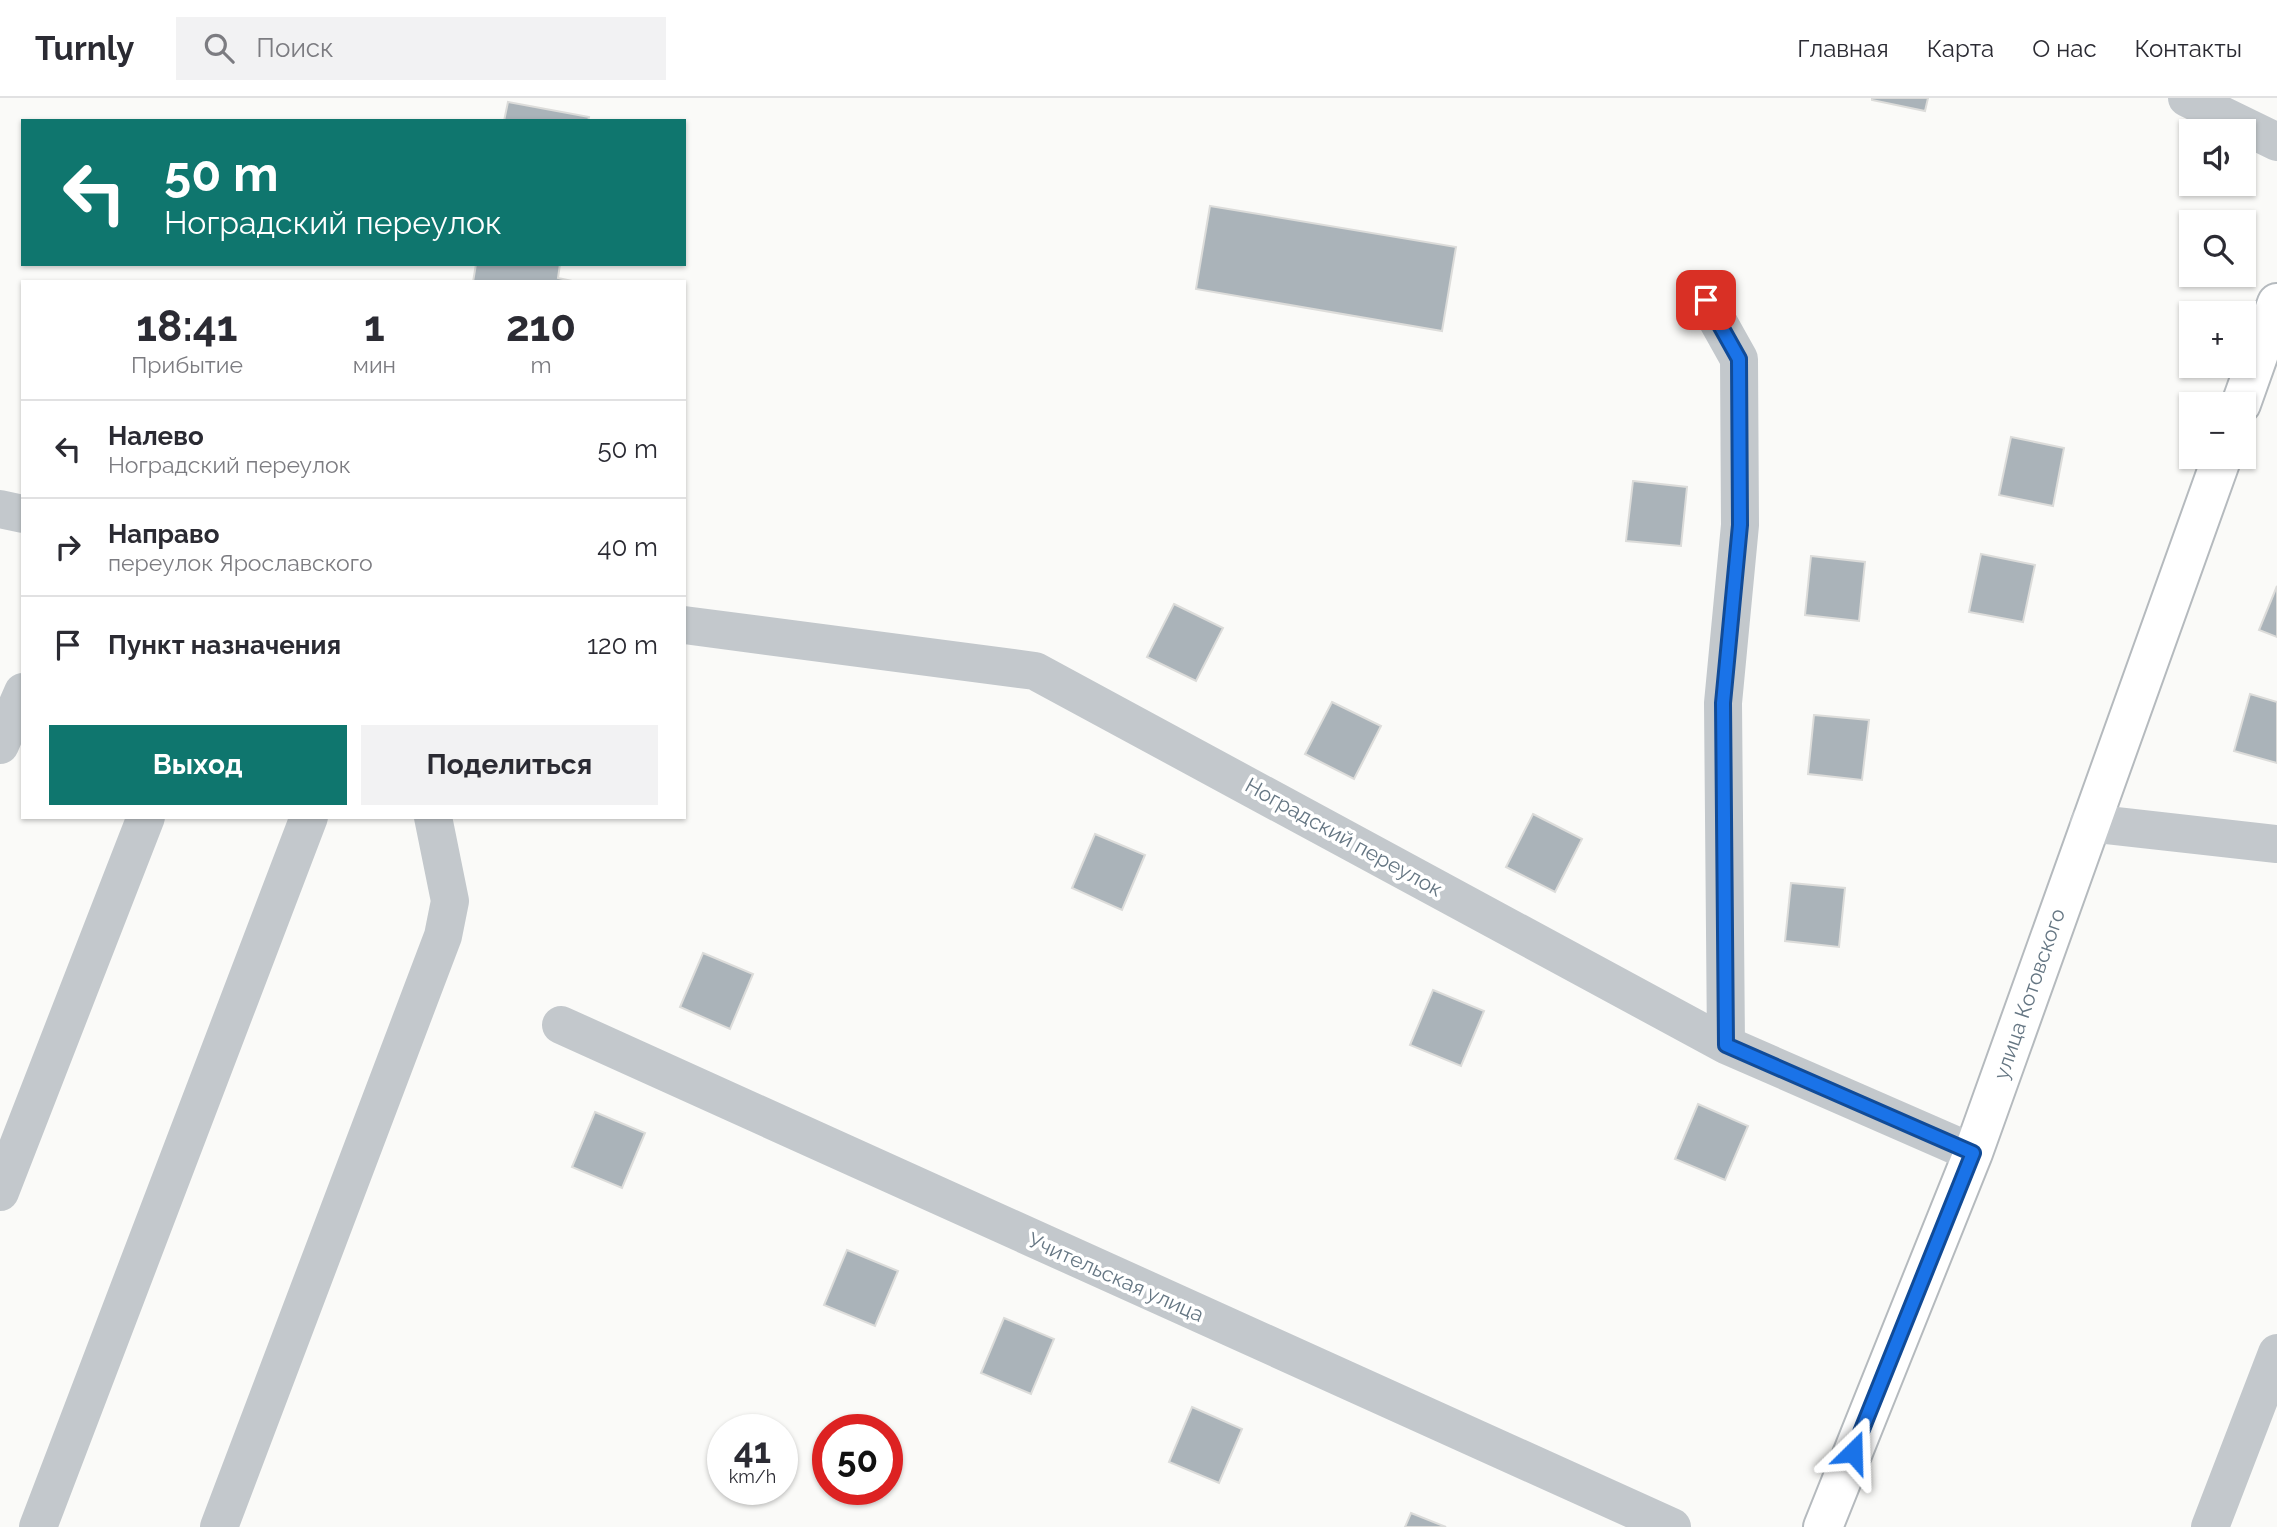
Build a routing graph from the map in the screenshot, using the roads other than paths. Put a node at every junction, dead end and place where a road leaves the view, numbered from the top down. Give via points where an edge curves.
1 (2187, 98) edge
2 (2277, 142) edge
3 (1706, 300) dead end
4 (2277, 303) edge
5 (2245, 392) edge
6 (2218, 469) edge
7 (0, 509) edge
8 (21, 513) edge
9 (686, 625) edge
10 (21, 697) edge
11 (0, 745) edge
12 (145, 819) edge
13 (308, 819) edge
14 (433, 819) edge
15 (2089, 823) junction
16 (2277, 844) edge
17 (562, 1025) dead end
18 (1726, 1045) junction
19 (1973, 1153) junction
20 (0, 1192) edge
21 (2277, 1353) edge
22 (38, 1527) edge
23 (219, 1527) edge
24 (1672, 1527) edge
25 (1823, 1527) edge
26 (2210, 1527) edge

1 - 2 street
3 - 18 street via 1739,359 1740,525 1723,703
4 - 5 main road
6 - 15 main road, улица Котовского
7 - 8 street
9 - 18 street, Ноградский переулок via 1035,671
10 - 11 street
12 - 20 street
13 - 22 street
14 - 23 street via 450,901 443,936
15 - 16 street
15 - 19 main road, улица Котовского
17 - 24 street, Учительская улица
18 - 19 street, Ноградский переулок
19 - 25 main road, улица Котовского
21 - 26 street

